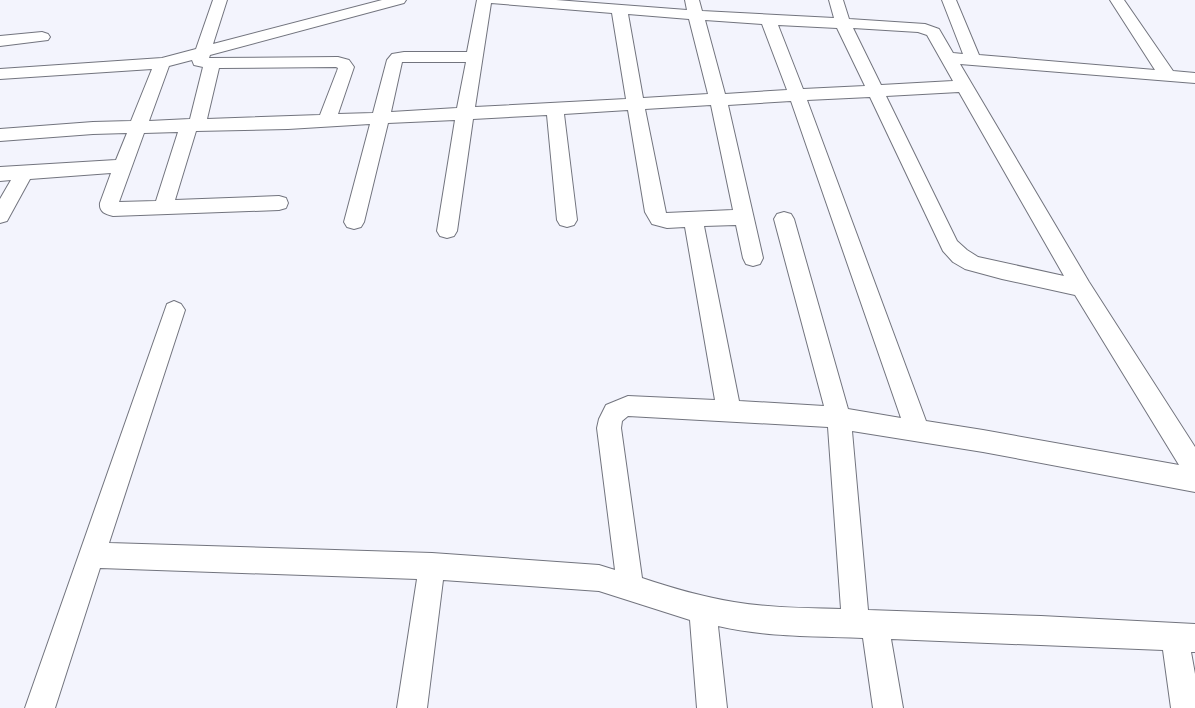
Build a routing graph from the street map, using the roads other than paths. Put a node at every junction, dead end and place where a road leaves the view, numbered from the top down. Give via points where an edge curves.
1 (220, 0) edge
2 (399, 0) edge
3 (484, 0) edge
4 (496, 0) edge
5 (836, 0) edge
6 (949, 0) edge
7 (1117, 0) edge
8 (567, 3) edge
9 (694, 8) edge
10 (619, 9) junction
11 (768, 20) junction
12 (843, 24) junction
13 (42, 37) dead end
14 (0, 41) edge
15 (474, 57) junction
16 (208, 58) junction
17 (949, 58) junction
18 (973, 60) junction
19 (162, 63) junction
20 (0, 74) edge
21 (1168, 76) junction
22 (1195, 78) edge
23 (965, 86) junction
24 (875, 92) junction
25 (797, 96) junction
26 (718, 99) junction
27 (635, 104) junction
28 (555, 109) junction
29 (464, 114) junction
30 (381, 118) junction
31 (327, 121) junction
32 (193, 125) junction
33 (139, 127) junction
34 (0, 135) edge
35 (123, 166) junction
36 (24, 173) junction
37 (0, 174) edge
38 (279, 203) dead end
39 (163, 207) junction
40 (0, 216) edge
41 (744, 216) junction
42 (784, 219) dead end
43 (567, 220) dead end
44 (693, 220) junction
45 (354, 222) dead end
46 (447, 231) dead end
47 (753, 258) dead end
48 (1082, 288) junction
49 (174, 310) dead end
50 (729, 411) junction
51 (838, 418) junction
52 (917, 430) junction
53 (1195, 469) edge
54 (1195, 480) edge
55 (91, 555) junction
56 (432, 566) junction
57 (630, 586) junction
58 (703, 609) junction
59 (865, 624) junction
60 (1185, 637) edge
61 (40, 708) edge
62 (412, 708) edge
63 (712, 708) edge
64 (888, 708) edge
65 (1186, 708) edge

1 - 16 street
2 - 16 street
3 - 15 street
4 - 8 street
5 - 12 street
6 - 18 street
7 - 21 street
8 - 10 street
9 - 10 street
9 - 11 street
9 - 26 street
10 - 27 street
11 - 12 street
11 - 25 street
12 - 17 street via 927,29 933,32
12 - 24 street
13 - 14 street
15 - 29 street
15 - 30 street via 398,58 395,60
16 - 19 street
16 - 31 street via 344,64 345,71
16 - 32 street
17 - 18 street
17 - 23 street
18 - 21 street
19 - 20 street
19 - 33 street
21 - 22 street
23 - 24 street
23 - 48 street
24 - 25 street
24 - 48 street via 950,246 960,256 972,263 1002,271
25 - 26 street
25 - 52 street
26 - 27 street
26 - 41 street
27 - 28 street
27 - 44 street via 658,219
28 - 29 street
28 - 43 street
29 - 30 street
29 - 46 street
30 - 31 street
30 - 45 street
31 - 32 street
32 - 33 street
32 - 39 street
33 - 34 street
33 - 35 street
35 - 36 street
35 - 39 street via 109,207
36 - 37 street
36 - 40 street
38 - 39 street
41 - 44 street
41 - 47 street
42 - 51 street
44 - 50 street
48 - 53 street
49 - 55 street
50 - 51 street
50 - 57 street via 628,406 617,409 610,418 609,428
51 - 52 street
51 - 59 street
52 - 54 street
55 - 56 street
55 - 61 street
56 - 57 street via 599,578
56 - 62 street
57 - 58 street
58 - 59 street via 734,616 781,621
58 - 63 street
59 - 60 street
59 - 64 street
60 - 65 street

